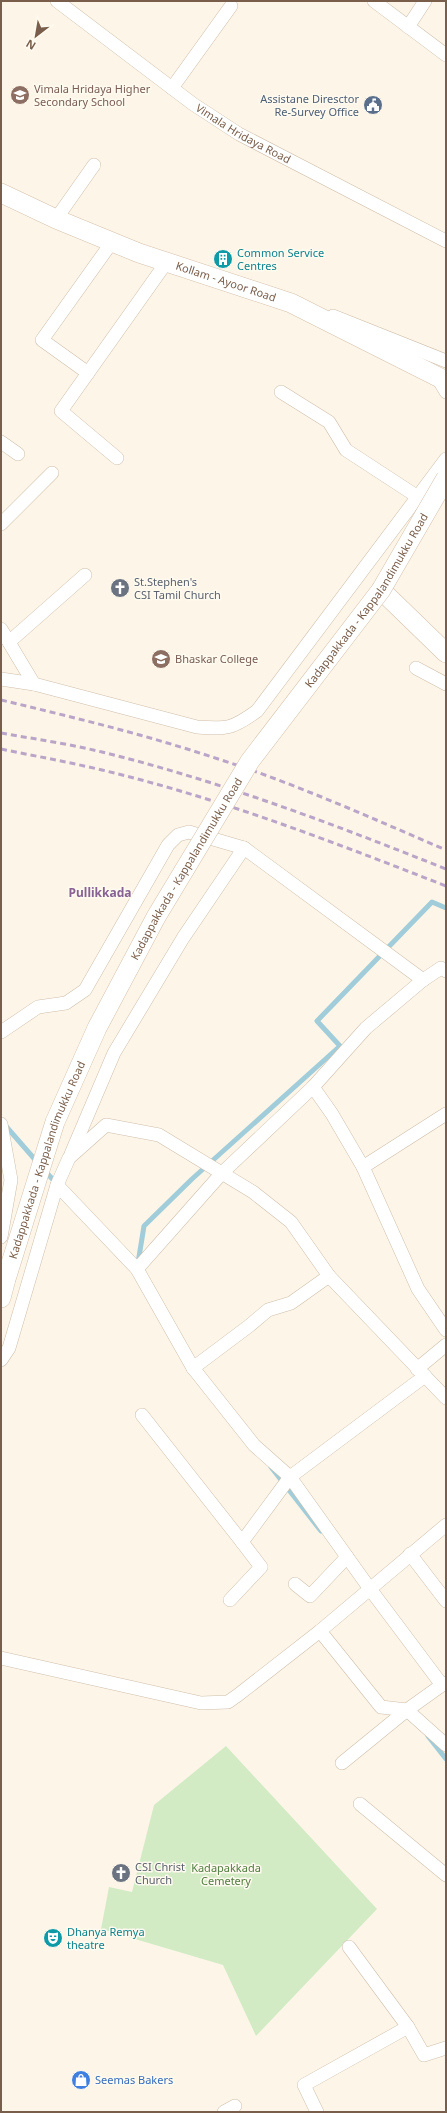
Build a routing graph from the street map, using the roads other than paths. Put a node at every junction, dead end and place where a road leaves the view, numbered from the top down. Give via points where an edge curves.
1 (57, 1) edge
2 (374, 1) edge
3 (426, 1) edge
4 (231, 6) dead end
5 (408, 27) junction
6 (446, 55) edge
7 (172, 88) junction
8 (94, 165) dead end
9 (1, 193) edge
10 (56, 219) junction
11 (446, 241) edge
12 (112, 242) junction
13 (166, 263) junction
14 (88, 373) junction
15 (443, 373) edge
16 (281, 392) dead end
17 (446, 392) edge
18 (1, 442) edge
19 (18, 454) dead end
20 (117, 458) dead end
21 (446, 460) edge
22 (52, 473) dead end
23 (446, 478) edge
24 (418, 497) junction
25 (1, 524) edge
26 (85, 575) dead end
27 (381, 590) junction
28 (1, 629) edge
29 (9, 642) junction
30 (446, 653) edge
31 (416, 668) dead end
32 (1, 679) edge
33 (34, 684) junction
34 (446, 684) edge
35 (244, 848) junction
36 (446, 971) edge
37 (423, 980) junction
38 (1, 1032) edge
39 (313, 1087) junction
40 (446, 1114) edge
41 (1, 1124) edge
42 (69, 1158) junction
43 (362, 1167) junction
44 (222, 1173) junction
45 (57, 1185) junction
46 (1, 1237) edge
47 (137, 1269) junction
48 (329, 1276) junction
49 (1, 1298) edge
50 (446, 1330) edge
51 (446, 1345) edge
52 (1, 1360) edge
53 (193, 1368) junction
54 (421, 1372) junction
55 (446, 1398) edge
56 (142, 1414) dead end
57 (290, 1477) junction
58 (446, 1525) edge
59 (242, 1542) junction
60 (410, 1554) junction
61 (347, 1557) junction
62 (295, 1584) dead end
63 (370, 1589) junction
64 (230, 1600) dead end
65 (446, 1601) edge
66 (320, 1631) junction
67 (1, 1658) edge
68 (444, 1684) edge
69 (407, 1710) junction
70 (446, 1745) edge
71 (342, 1763) dead end
72 (360, 1804) dead end
73 (446, 1875) edge
74 (349, 1947) dead end
75 (408, 2027) junction
76 (446, 2048) edge
77 (317, 2112) edge

1 - 7 street, Vimala Hridaya Road
2 - 5 street
3 - 5 street
4 - 7 street
5 - 6 street
7 - 11 street, Vimala Hridaya Road via 239,134
8 - 10 street
9 - 10 main road, Kollam - Ayoor Road
10 - 12 main road, Kollam - Ayoor Road
12 - 13 main road, Kollam - Ayoor Road
12 - 14 street via 42,340
13 - 14 street
13 - 15 main road, Kollam - Ayoor Road via 291,303
14 - 20 street via 61,411
15 - 17 street
16 - 24 street via 329,422 346,450
18 - 19 street
21 - 24 street
22 - 25 street
23 - 27 main road, Kadappakkada - Kappalandimukku Road, bridge
24 - 33 street via 257,711 237,725 220,728 197,726
26 - 29 street
27 - 30 main road
27 - 49 main road, Kadappakkada - Kappalandimukku Road, bridge via 250,761 156,917 97,1028 55,1122
28 - 29 street
29 - 33 street
31 - 34 street
32 - 33 street
35 - 37 street
35 - 38 street via 189,832 178,835 168,846 85,990 66,1003 38,1007
35 - 42 street via 183,938 114,1053
36 - 37 street via 441,968
37 - 39 street via 366,1028
39 - 43 street via 332,1114
39 - 44 street
40 - 43 street
41 - 46 street via 12,1180
42 - 44 street via 106,1125 159,1135
42 - 45 street
43 - 50 street via 418,1289
44 - 47 street
44 - 48 street via 253,1192 291,1222
45 - 47 street
45 - 52 street via 8,1348
47 - 53 street
48 - 53 street via 291,1303 268,1310
48 - 54 street
51 - 54 street
53 - 57 street via 254,1445
54 - 55 street
54 - 57 street
56 - 59 street
57 - 59 street
57 - 61 street
58 - 60 street
59 - 64 street via 262,1567
60 - 63 street
60 - 65 street
61 - 62 street via 310,1596
61 - 63 street
63 - 66 street
63 - 68 street
66 - 67 street via 228,1702 201,1703
66 - 69 street via 381,1707
68 - 69 street
69 - 70 street
69 - 71 street
72 - 73 street
74 - 75 street
75 - 76 street via 424,2055
75 - 77 street via 304,2085

